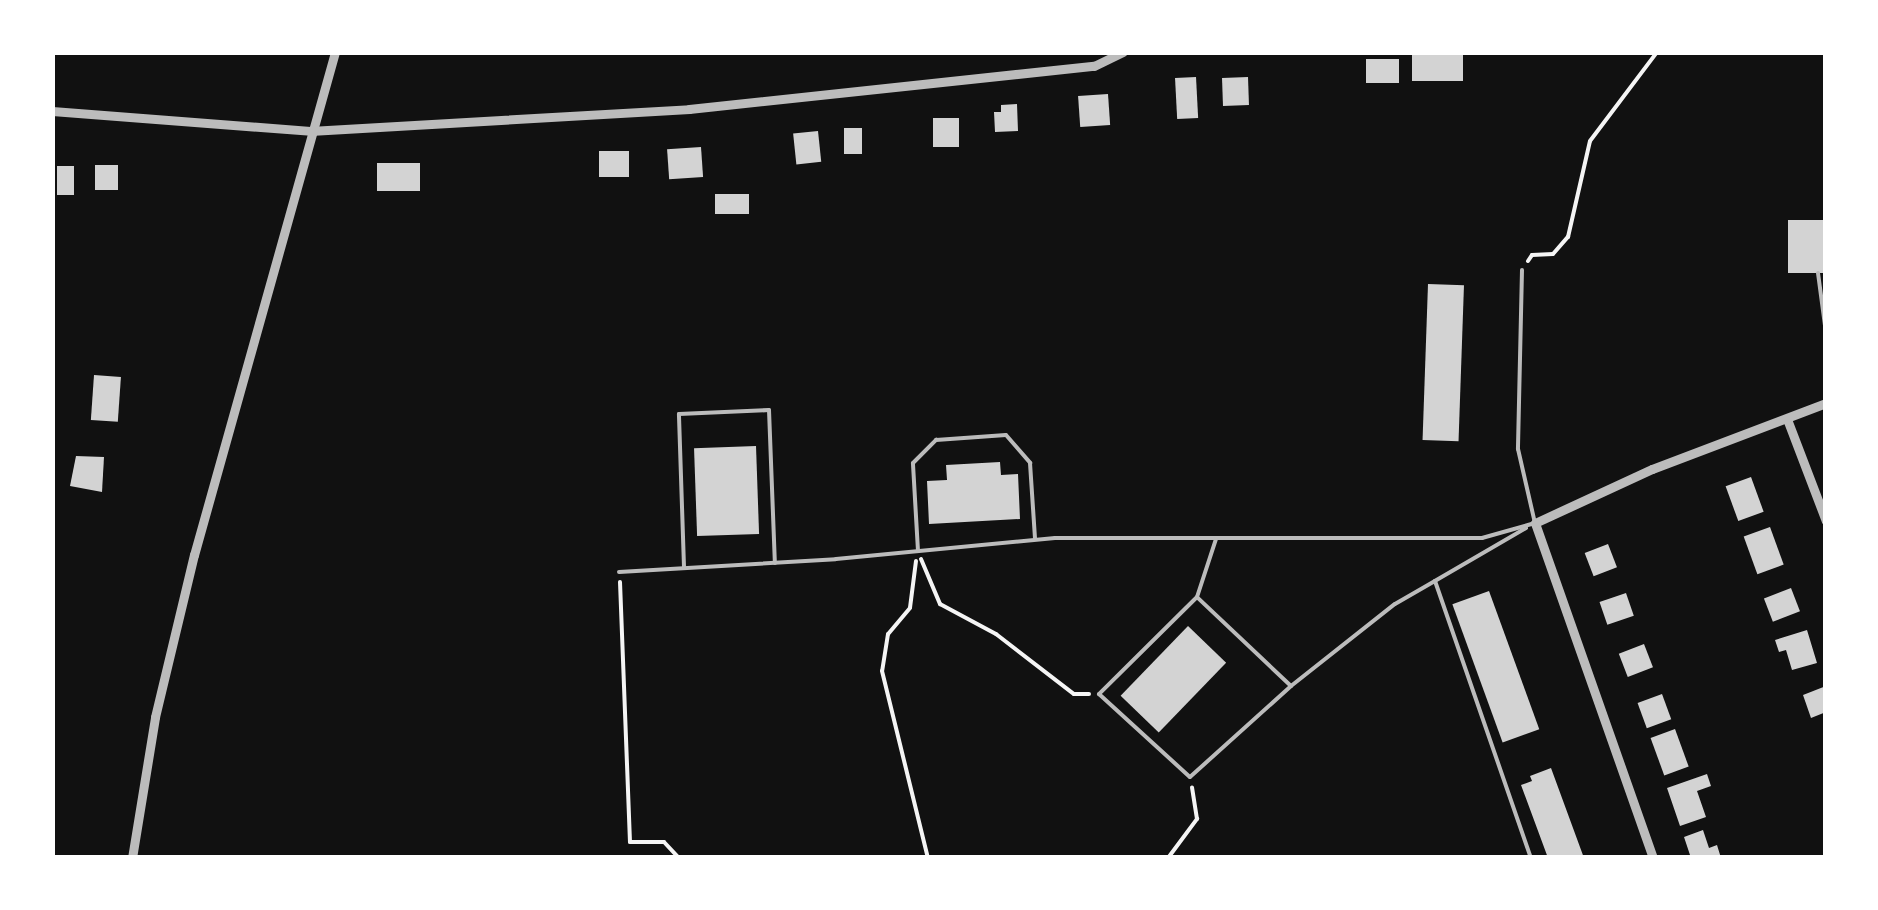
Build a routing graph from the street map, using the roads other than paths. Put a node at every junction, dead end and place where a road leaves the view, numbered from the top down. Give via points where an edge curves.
1 (334, 52) edge
2 (1124, 52) edge
3 (52, 111) edge
4 (310, 130) junction
5 (1522, 270) road end
6 (1818, 273) dead end
7 (1826, 333) edge
8 (1826, 403) edge
9 (1788, 419) junction
10 (1826, 521) edge
11 (1534, 523) junction
12 (1216, 538) junction
13 (1035, 539) junction
14 (918, 551) junction
15 (775, 563) junction
16 (684, 568) junction
17 (620, 572) road end
18 (1435, 581) junction
19 (1197, 596) junction
20 (1290, 686) junction
21 (132, 858) edge
22 (1531, 858) edge
23 (1653, 858) edge

1 - 4 street
2 - 4 street via 1094,66 689,109
3 - 4 street
4 - 21 street via 194,555 155,717
5 - 11 lane via 1518,449
6 - 7 lane
8 - 9 street
9 - 10 street
9 - 11 street
11 - 12 lane via 1482,538
11 - 18 lane
11 - 23 street
12 - 13 lane
12 - 19 lane
13 - 14 lane
13 - 14 lane via 1030,463 1006,435 936,440 913,463
14 - 15 lane
15 - 16 lane
15 - 16 lane via 769,410 679,414
16 - 17 lane
18 - 20 lane
18 - 22 lane
19 - 20 lane
19 - 20 lane via 1099,694 1190,778

